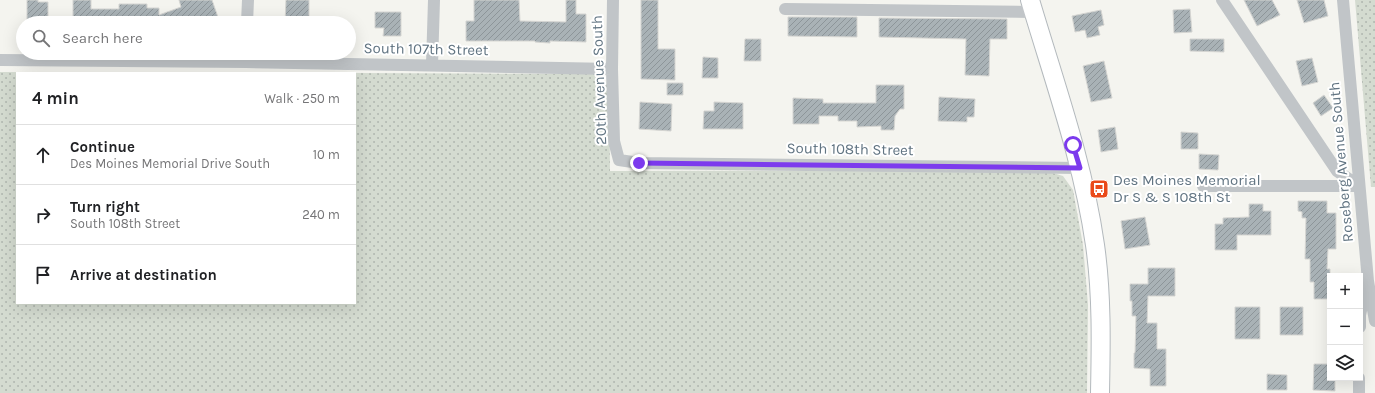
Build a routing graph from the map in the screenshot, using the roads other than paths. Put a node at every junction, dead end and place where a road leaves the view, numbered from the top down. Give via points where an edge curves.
1 (248, 0) edge
2 (434, 0) edge
3 (613, 0) edge
4 (1222, 0) edge
5 (1344, 0) edge
6 (1032, 6) edge
7 (785, 9) dead end
8 (247, 16) edge
9 (0, 60) edge
10 (16, 60) edge
11 (299, 60) edge
12 (432, 65) junction
13 (612, 69) junction
14 (619, 160) joint
15 (1080, 168) junction
16 (1203, 186) dead end
17 (1359, 186) junction
18 (1368, 281) junction
19 (1361, 309) edge
20 (1375, 321) edge
21 (1359, 381) edge
22 (1100, 393) edge
23 (1359, 393) edge

1 - 8 street
2 - 12 street
3 - 13 street, 20th Avenue South
4 - 17 street via 1336,171
5 - 17 street, Roseberg Avenue South
6 - 7 street
6 - 15 main road
9 - 10 street, South 107th Street
11 - 12 street, South 107th Street
12 - 13 street, South 107th Street
13 - 14 street, 20th Avenue South via 614,141
14 - 15 street, South 108th Street via 639,163
15 - 22 main road via 1095,246 1101,318
16 - 17 street
17 - 18 street, Roseberg Avenue South
18 - 19 street
18 - 20 street, Roseberg Avenue South
21 - 23 street

